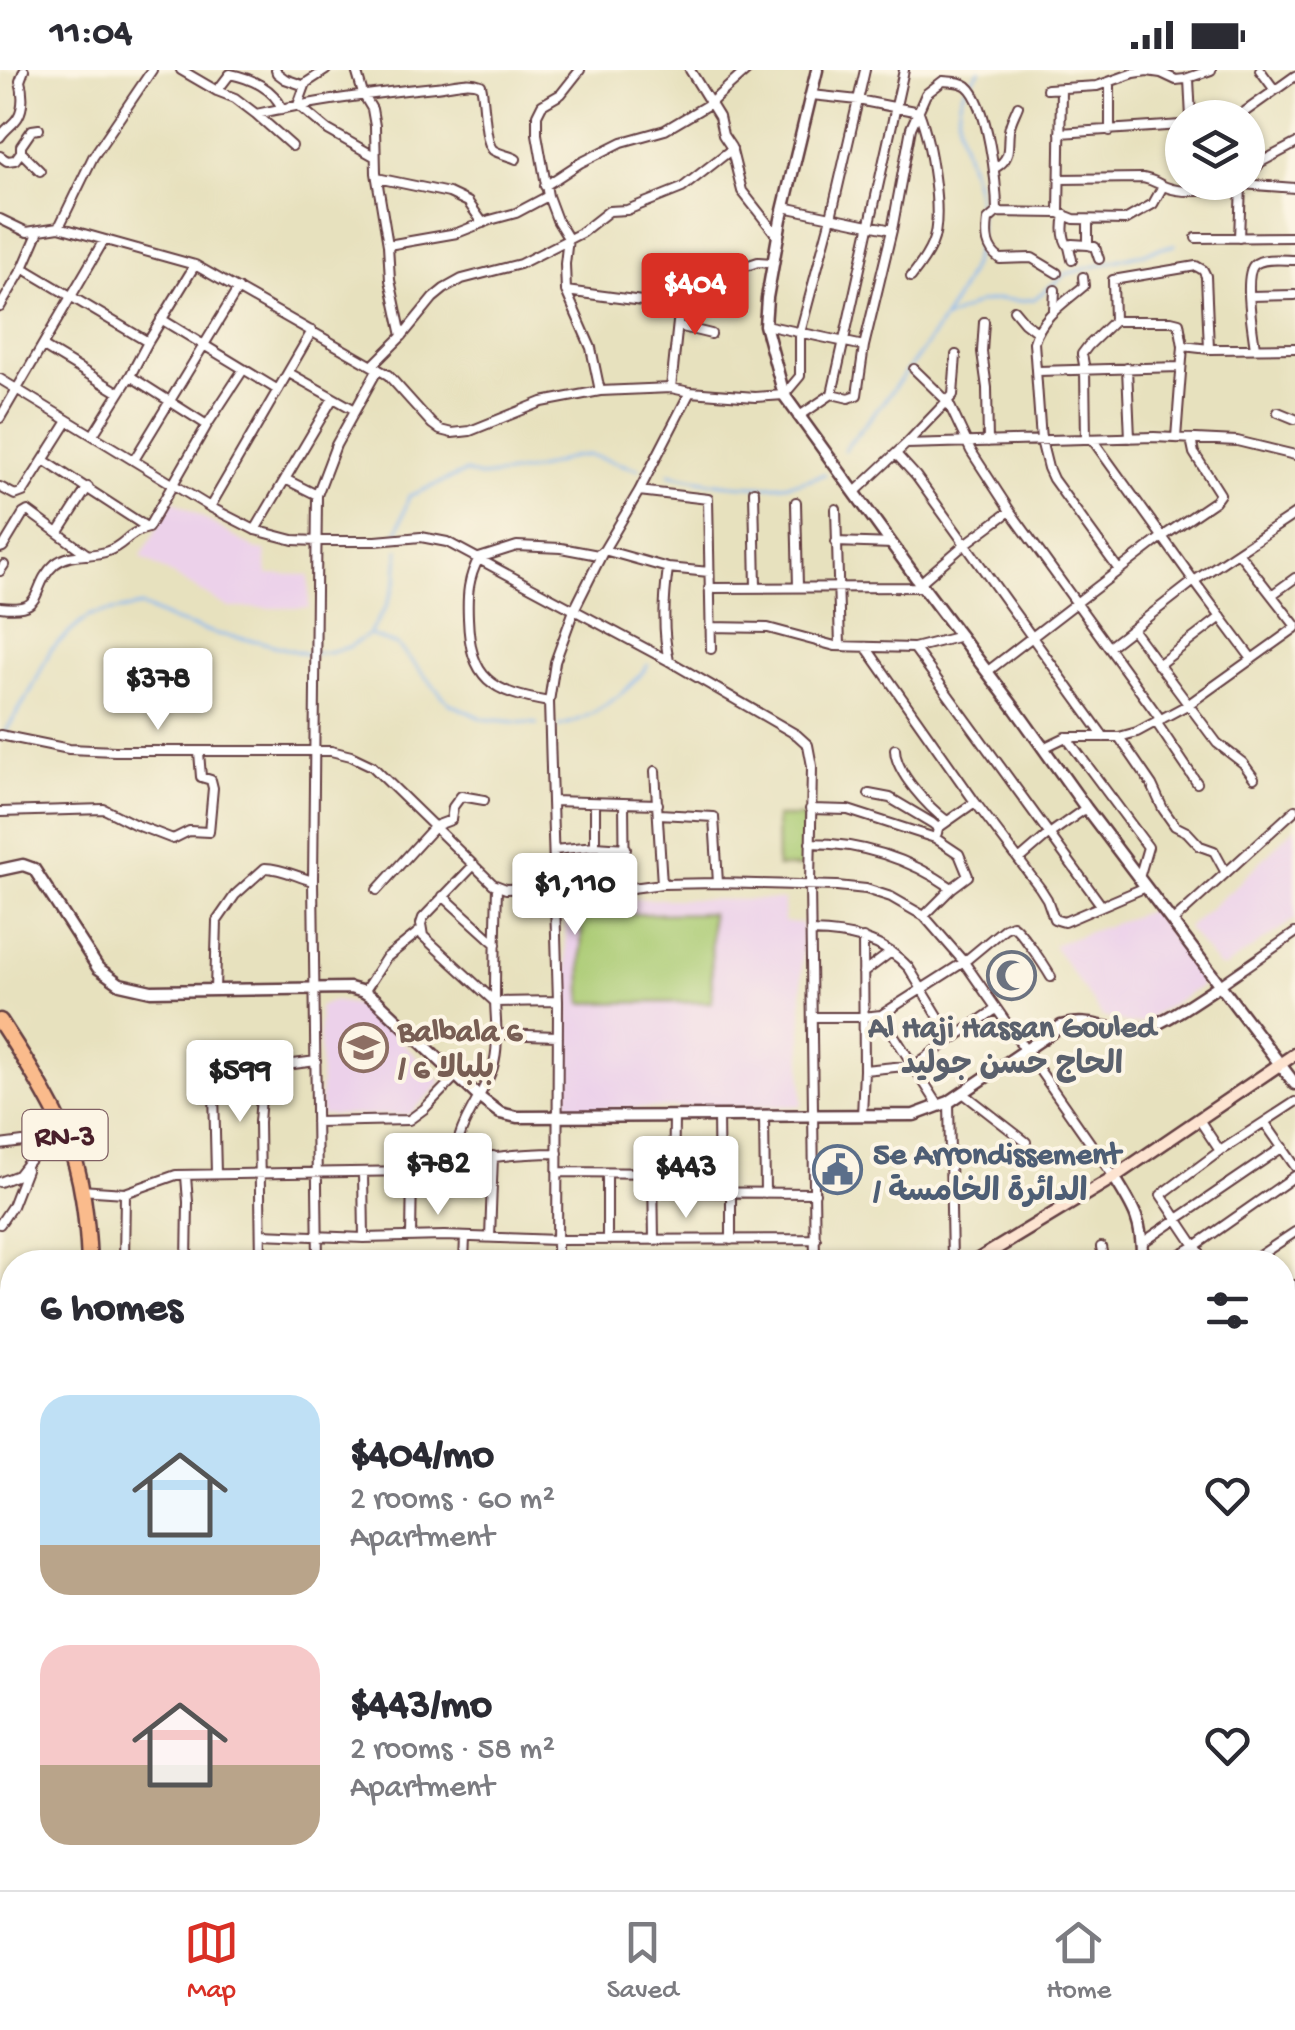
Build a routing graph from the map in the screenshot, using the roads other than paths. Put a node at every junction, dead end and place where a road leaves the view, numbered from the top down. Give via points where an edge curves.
1 (24, 70) edge
2 (152, 70) edge
3 (180, 70) edge
4 (276, 70) edge
5 (326, 70) edge
6 (356, 70) edge
7 (580, 70) edge
8 (690, 70) edge
9 (747, 70) edge
10 (817, 70) edge
11 (865, 70) edge
12 (904, 70) edge
13 (1211, 70) edge
14 (1260, 70) edge
15 (1295, 76) edge
16 (1190, 79) junction
17 (1110, 83) junction
18 (305, 86) junction
19 (1046, 89) dead end
20 (1061, 89) junction
21 (1274, 89) junction
22 (217, 91) junction
23 (364, 94) junction
24 (812, 95) junction
25 (858, 100) junction
26 (1191, 100) edge
27 (1260, 100) edge
28 (709, 104) junction
29 (298, 105) junction
30 (1018, 106) dead end
31 (896, 108) junction
32 (282, 109) junction
33 (919, 112) junction
34 (256, 114) junction
35 (1165, 126) edge
36 (40, 129) dead end
37 (1110, 131) junction
38 (1060, 133) junction
39 (0, 136) edge
40 (1295, 144) edge
41 (292, 146) dead end
42 (732, 150) junction
43 (20, 152) junction
44 (0, 156) edge
45 (374, 156) junction
46 (516, 159) dead end
47 (1265, 160) edge
48 (996, 168) junction
49 (40, 171) dead end
50 (377, 178) junction
51 (1060, 178) junction
52 (1265, 184) edge
53 (546, 186) junction
54 (1164, 186) joint
55 (1295, 188) edge
56 (548, 196) junction
57 (1242, 200) edge
58 (784, 207) junction
59 (997, 212) junction
60 (1062, 214) junction
61 (831, 217) junction
62 (0, 219) edge
63 (1088, 220) junction
64 (483, 223) junction
65 (868, 225) junction
66 (60, 227) junction
67 (892, 230) junction
68 (39, 231) junction
69 (568, 238) junction
70 (779, 238) junction
71 (1196, 238) dead end
72 (1239, 238) junction
73 (1295, 238) edge
74 (104, 240) junction
75 (1088, 244) junction
76 (388, 245) junction
77 (1069, 248) junction
78 (1072, 260) dead end
79 (1099, 260) dead end
80 (1295, 260) edge
81 (773, 263) junction
82 (195, 265) junction
83 (23, 268) junction
84 (1057, 273) dead end
85 (911, 277) dead end
86 (1082, 277) dead end
87 (690, 285) junction
88 (238, 289) junction
89 (1054, 290) dead end
90 (566, 291) junction
91 (1295, 295) edge
92 (1250, 296) junction
93 (71, 297) junction
94 (0, 307) edge
95 (1014, 310) dead end
96 (1054, 310) junction
97 (160, 320) junction
98 (1114, 321) junction
99 (984, 322) dead end
100 (765, 325) junction
101 (678, 326) junction
102 (312, 331) junction
103 (1037, 332) junction
104 (800, 333) junction
105 (710, 334) dead end
106 (402, 336) junction
107 (148, 342) junction
108 (843, 342) junction
109 (205, 345) junction
110 (42, 346) junction
111 (864, 346) junction
112 (1183, 346) junction
113 (1255, 348) junction
114 (1295, 348) edge
115 (1209, 349) junction
116 (956, 355) dead end
117 (1180, 367) junction
118 (375, 368) junction
119 (1127, 368) junction
120 (243, 370) junction
121 (914, 370) dead end
122 (1085, 370) junction
123 (1038, 372) junction
124 (289, 373) junction
125 (130, 376) junction
126 (0, 379) edge
127 (670, 388) junction
128 (16, 389) junction
129 (278, 390) junction
130 (600, 391) junction
131 (118, 392) junction
132 (690, 392) junction
133 (832, 394) junction
134 (784, 395) junction
135 (333, 398) junction
136 (170, 401) junction
137 (948, 402) junction
138 (356, 410) junction
139 (1278, 412) dead end
140 (798, 416) junction
141 (0, 418) edge
142 (1295, 419) edge
143 (68, 422) junction
144 (207, 425) junction
145 (93, 435) junction
146 (1130, 438) junction
147 (1176, 438) junction
148 (1089, 439) junction
149 (1191, 439) junction
150 (1041, 440) junction
151 (967, 442) junction
152 (988, 442) junction
153 (906, 444) junction
154 (896, 454) junction
155 (1295, 455) edge
156 (134, 460) junction
157 (45, 461) junction
158 (285, 479) junction
159 (173, 484) junction
160 (0, 488) edge
161 (88, 488) junction
162 (640, 490) junction
163 (754, 490) dead end
164 (855, 492) junction
165 (317, 494) junction
166 (796, 502) dead end
167 (210, 507) junction
168 (836, 509) dead end
169 (1010, 511) junction
170 (1295, 514) edge
171 (148, 528) junction
172 (255, 530) junction
173 (59, 532) junction
174 (1162, 537) junction
175 (317, 542) junction
176 (836, 542) junction
177 (892, 544) junction
178 (964, 545) junction
179 (0, 548) edge
180 (604, 550) junction
181 (1238, 552) junction
182 (88, 555) junction
183 (480, 558) junction
184 (668, 568) junction
185 (1119, 570) junction
186 (709, 572) junction
187 (1295, 578) edge
188 (1194, 581) junction
189 (922, 585) junction
190 (756, 587) junction
191 (798, 587) junction
192 (838, 587) junction
193 (709, 588) junction
194 (1273, 594) junction
195 (1076, 602) junction
196 (0, 607) edge
197 (574, 610) junction
198 (1221, 617) junction
199 (1295, 626) edge
200 (710, 627) junction
201 (1132, 629) junction
202 (961, 636) junction
203 (1032, 637) junction
204 (840, 646) junction
205 (866, 647) junction
206 (1108, 647) junction
207 (914, 648) junction
208 (712, 649) dead end
209 (1252, 658) junction
210 (669, 661) junction
211 (1158, 664) junction
212 (988, 671) junction
213 (550, 702) junction
214 (1189, 704) junction
215 (1159, 721) junction
216 (0, 735) edge
217 (1066, 737) junction
218 (1104, 737) junction
219 (1119, 737) junction
220 (1044, 748) junction
221 (896, 749) dead end
222 (314, 750) junction
223 (199, 752) junction
224 (655, 772) dead end
225 (1254, 778) dead end
226 (1198, 784) dead end
227 (869, 794) dead end
228 (484, 800) dead end
229 (552, 802) junction
230 (975, 802) junction
231 (594, 803) junction
232 (624, 804) junction
233 (810, 808) junction
234 (1086, 808) junction
235 (658, 809) junction
236 (1295, 810) edge
237 (0, 812) edge
238 (946, 822) junction
239 (435, 826) junction
240 (937, 833) junction
241 (1048, 835) junction
242 (810, 844) junction
243 (595, 846) junction
244 (626, 848) junction
245 (554, 850) junction
246 (1019, 860) junction
247 (474, 864) junction
248 (0, 870) edge
249 (1226, 873) junction
250 (313, 881) junction
251 (1142, 882) junction
252 (718, 883) junction
253 (662, 884) junction
254 (556, 886) junction
255 (810, 886) junction
256 (497, 887) junction
257 (952, 888) junction
258 (626, 889) junction
259 (377, 890) dead end
260 (443, 896) junction
261 (1101, 906) junction
262 (924, 916) junction
263 (1173, 921) junction
264 (421, 930) junction
265 (812, 932) junction
266 (1295, 933) edge
267 (863, 938) junction
268 (496, 944) junction
269 (891, 952) junction
270 (964, 962) junction
271 (862, 973) junction
272 (1051, 976) dead end
273 (1220, 985) junction
274 (315, 987) junction
275 (921, 989) junction
276 (215, 990) junction
277 (364, 992) junction
278 (558, 1001) junction
279 (495, 1002) junction
280 (996, 1009) junction
281 (881, 1014) junction
282 (813, 1017) junction
283 (863, 1017) junction
284 (0, 1021) edge
285 (497, 1034) junction
286 (558, 1036) junction
287 (952, 1039) junction
288 (1026, 1051) junction
289 (1295, 1054) edge
290 (316, 1061) junction
291 (1280, 1065) junction
292 (915, 1066) junction
293 (864, 1070) junction
294 (456, 1075) junction
295 (1295, 1084) edge
296 (214, 1091) dead end
297 (963, 1093) junction
298 (480, 1098) junction
299 (1295, 1102) edge
300 (944, 1104) junction
301 (557, 1116) junction
302 (674, 1116) junction
303 (718, 1116) junction
304 (764, 1116) junction
305 (814, 1116) junction
306 (862, 1116) junction
307 (1200, 1121) junction
308 (316, 1122) junction
309 (1265, 1122) junction
310 (66, 1137) junction
311 (1026, 1142) dead end
312 (0, 1145) edge
313 (40, 1147) junction
314 (1282, 1147) junction
315 (1220, 1151) junction
316 (558, 1153) junction
317 (493, 1156) junction
318 (457, 1161) junction
319 (27, 1165) junction
320 (1295, 1166) edge
321 (412, 1171) junction
322 (317, 1172) junction
323 (363, 1172) junction
324 (558, 1172) junction
325 (652, 1172) junction
326 (673, 1172) junction
327 (607, 1173) junction
328 (216, 1174) junction
329 (262, 1174) junction
330 (186, 1176) junction
331 (1295, 1176) edge
332 (1114, 1177) junction
333 (0, 1182) edge
334 (80, 1190) junction
335 (125, 1192) junction
336 (653, 1192) junction
337 (673, 1192) junction
338 (720, 1192) junction
339 (731, 1192) junction
340 (765, 1193) junction
341 (815, 1193) junction
342 (1177, 1217) junction
343 (0, 1224) edge
344 (1295, 1232) edge
345 (262, 1234) junction
346 (464, 1236) junction
347 (318, 1237) junction
348 (411, 1237) junction
349 (490, 1237) junction
350 (364, 1238) junction
351 (816, 1239) junction
352 (557, 1240) junction
353 (607, 1240) junction
354 (654, 1240) junction
355 (731, 1240) junction
356 (1142, 1242) junction
357 (1195, 1246) junction
358 (1101, 1247) dead end
359 (88, 1250) edge
360 (124, 1250) edge
361 (187, 1250) edge
362 (262, 1250) edge
363 (318, 1250) edge
364 (464, 1250) edge
365 (557, 1250) edge
366 (816, 1250) edge
367 (951, 1250) edge
368 (994, 1250) edge
369 (1102, 1250) edge
370 (1142, 1250) edge
371 (1188, 1250) edge
372 (1198, 1250) edge
373 (1268, 1250) edge

1 - 39 street via 18,118
2 - 66 street via 94,157
3 - 22 street
4 - 18 street
5 - 18 street
6 - 23 street
7 - 53 street via 537,115
8 - 28 street
9 - 28 street
10 - 24 street
11 - 25 street
12 - 31 street
13 - 16 street
14 - 21 street
15 - 21 street
16 - 17 street via 1147,71
16 - 26 street
17 - 20 street
17 - 37 street
18 - 29 street
19 - 20 street
20 - 38 street
21 - 27 street
22 - 32 street via 236,75 267,89
22 - 34 street
23 - 29 street
23 - 45 street via 375,126
23 - 46 street via 472,81 481,85 488,143
24 - 25 street
24 - 58 street
25 - 31 street
25 - 61 street
28 - 42 street
28 - 53 street via 665,130 606,150
29 - 32 street
29 - 45 street
30 - 48 street via 1008,155
31 - 33 street
31 - 65 street
32 - 34 street
33 - 48 street via 926,94 943,81 965,84 976,96
33 - 67 street
33 - 85 street via 938,224
34 - 41 street
35 - 37 street
36 - 43 street via 32,130
37 - 38 street
38 - 51 street
40 - 47 street
42 - 69 street via 682,188 609,211
42 - 70 street via 742,190
43 - 44 street via 15,160
43 - 49 street
45 - 50 street
48 - 59 street
50 - 64 street via 450,193 468,202
50 - 76 street
51 - 54 street via 1150,179
51 - 60 street
52 - 55 street
53 - 56 street
54 - 63 street via 1152,204 1125,220
56 - 64 street
56 - 69 street
57 - 72 street
58 - 61 street
58 - 70 street
59 - 60 street
59 - 84 street via 988,220 986,239 996,257 1032,258
60 - 63 street
60 - 77 street
61 - 65 street
61 - 104 street
62 - 68 street
63 - 75 street
64 - 76 street
65 - 67 street
65 - 108 street
66 - 68 street
66 - 74 street
67 - 111 street
68 - 83 street
69 - 90 street
69 - 106 street via 508,268 462,279 433,298
70 - 81 street
71 - 72 street
72 - 73 street
74 - 82 street
74 - 93 street
75 - 77 street
75 - 79 street
76 - 106 street
77 - 78 street
80 - 92 street via 1255,264
81 - 87 street
81 - 100 street
82 - 88 street
82 - 97 street
83 - 93 street
83 - 94 street
86 - 96 street via 1084,286
87 - 90 street via 642,300
87 - 101 street
88 - 102 street
88 - 109 street
89 - 96 street
90 - 130 street via 591,348
91 - 92 street
92 - 113 street
93 - 107 street
93 - 110 street
95 - 103 street
96 - 103 street
97 - 107 street
97 - 109 street
98 - 112 street via 1171,321 1178,324
98 - 115 street via 1113,280 1196,266 1206,276
98 - 122 street via 1082,354
99 - 152 street
100 - 104 street
100 - 134 street
101 - 105 street
101 - 127 street
102 - 118 street
102 - 124 street
103 - 123 street
104 - 108 street
104 - 134 street via 800,376
106 - 118 street
107 - 125 street
108 - 111 street
108 - 133 street
109 - 120 street
109 - 136 street
110 - 128 street
110 - 131 street
111 - 133 street via 857,395
112 - 115 street
112 - 117 street
113 - 114 street
113 - 115 street
116 - 137 street
117 - 119 street
117 - 147 street
118 - 130 street via 432,424 452,433 542,402
118 - 138 street
119 - 122 street
119 - 146 street
120 - 129 street
120 - 144 street
121 - 137 street
122 - 123 street
122 - 148 street
123 - 150 street
124 - 129 street
124 - 135 street
125 - 131 street
125 - 136 street
126 - 128 street
127 - 130 street
127 - 132 street
128 - 141 street
128 - 143 street
129 - 167 street
131 - 145 street
132 - 134 street
132 - 162 street
133 - 140 street
134 - 140 street
135 - 138 street
135 - 158 street
136 - 144 street
136 - 156 street
137 - 151 street
137 - 153 street
138 - 165 street
139 - 142 street
140 - 164 street
143 - 145 street
143 - 157 street
144 - 159 street
145 - 156 street
146 - 147 street
146 - 148 street
147 - 149 street
148 - 150 street
148 - 174 street
149 - 155 street via 1237,441
149 - 174 street via 1220,494
150 - 152 street
150 - 185 street via 1054,479
151 - 152 street
151 - 153 street
151 - 169 street
153 - 154 street
154 - 164 street
154 - 178 street
156 - 159 street
157 - 160 street via 20,494
157 - 161 street
158 - 165 street
158 - 172 street
159 - 167 street
159 - 171 street
161 - 171 street
161 - 173 street
162 - 180 street
162 - 186 street via 708,499
163 - 190 street
164 - 177 street
165 - 175 street
166 - 191 street
167 - 172 street
168 - 176 street
169 - 178 street
169 - 195 street
170 - 181 street
171 - 182 street via 112,550
172 - 175 street
173 - 179 street via 26,512
173 - 182 street
174 - 185 street
174 - 188 street
175 - 183 street via 421,537
175 - 222 street
176 - 177 street
176 - 192 street
177 - 189 street
178 - 189 street
178 - 203 street
180 - 183 street via 598,555 517,546
180 - 184 street
180 - 197 street
181 - 188 street
181 - 194 street
182 - 196 street via 56,564 25,608
183 - 197 street
183 - 213 street via 469,576 467,599 473,661 498,686
184 - 186 street
184 - 210 street
185 - 195 street
186 - 193 street
187 - 194 street
188 - 198 street
188 - 201 street
189 - 192 street
189 - 202 street
190 - 191 street
190 - 193 street
191 - 192 street
192 - 204 street
193 - 200 street
194 - 199 street
195 - 203 street
195 - 206 street
197 - 210 street
197 - 213 street via 555,662
198 - 209 street
198 - 211 street
199 - 209 street
200 - 204 street via 768,628
200 - 208 street
201 - 206 street
201 - 211 street
202 - 207 street
202 - 212 street
203 - 212 street
203 - 218 street
204 - 205 street
205 - 207 street
205 - 230 street
206 - 215 street
207 - 241 street
209 - 214 street
210 - 233 street via 808,745
211 - 214 street
212 - 220 street
213 - 229 street
214 - 215 street
214 - 225 street
215 - 219 street
215 - 226 street
216 - 223 street via 69,748
217 - 218 street
217 - 220 street
217 - 251 street via 1148,846
218 - 219 street
219 - 249 street via 1175,826 1214,852
220 - 234 street
221 - 238 street via 908,782
222 - 223 street
222 - 239 street via 372,766
222 - 250 street
223 - 237 street via 200,777 212,780 209,832 173,838 104,808
224 - 235 street
227 - 240 street via 890,798 932,823
228 - 239 street via 461,796 450,820
229 - 231 street
229 - 245 street
230 - 238 street
230 - 246 street
231 - 232 street
231 - 243 street
232 - 235 street
232 - 244 street
233 - 240 street via 848,810
233 - 242 street
234 - 241 street
234 - 251 street
235 - 252 street via 714,817
235 - 253 street
236 - 249 street
238 - 240 street
239 - 247 street
239 - 259 street
240 - 257 street via 960,854 968,876
241 - 246 street
241 - 261 street
242 - 255 street
242 - 257 street via 871,850
243 - 244 street
243 - 245 street
244 - 258 street
245 - 254 street
246 - 261 street via 1059,922
247 - 256 street
247 - 260 street
248 - 276 street via 22,864 34,870 98,968 120,984 151,991
249 - 263 street
250 - 274 street
250 - 276 street via 265,868 235,895 215,926
251 - 261 street
251 - 263 street
252 - 253 street
252 - 255 street
253 - 258 street
254 - 256 street
254 - 258 street
254 - 278 street
255 - 262 street via 866,889
255 - 265 street
256 - 268 street
257 - 262 street
260 - 264 street
260 - 268 street
262 - 270 street
263 - 273 street
264 - 277 street via 386,958
264 - 279 street
265 - 267 street
265 - 282 street
266 - 273 street
267 - 269 street
267 - 271 street
268 - 279 street
269 - 271 street
269 - 275 street
270 - 272 street via 1012,926
270 - 275 street
270 - 280 street
271 - 283 street
273 - 288 street via 1144,1029 1080,1022 1060,1026
273 - 291 street
274 - 276 street
274 - 277 street
274 - 290 street
275 - 281 street
275 - 287 street
277 - 294 street
278 - 279 street
278 - 286 street
279 - 285 street
280 - 287 street
280 - 288 street
281 - 283 street
281 - 292 street
282 - 283 street
282 - 305 street
283 - 293 street
284 - 310 highway, RN-3
285 - 286 street
285 - 298 street
286 - 301 street
287 - 292 street
288 - 297 street
288 - 332 street
289 - 291 main road
290 - 308 street
290 - 329 street via 271,1067 264,1074
291 - 295 street
291 - 307 main road
292 - 293 street
292 - 300 street
293 - 306 street
294 - 298 street
294 - 308 street via 410,1120
296 - 328 street
297 - 300 street
297 - 311 street
298 - 301 street via 508,1116
298 - 318 street via 460,1133
299 - 309 street
300 - 306 street via 904,1116
300 - 367 street
301 - 302 street
301 - 316 street
302 - 303 street
302 - 326 street
303 - 304 street
303 - 338 street
304 - 305 street
304 - 340 street
305 - 306 street
305 - 341 street
307 - 315 street
307 - 332 main road
308 - 322 street
309 - 314 street
309 - 315 street
310 - 313 street
310 - 334 highway, RN-3
312 - 313 street
313 - 319 street
314 - 320 street
314 - 342 street
315 - 342 street via 1161,1194
316 - 317 street
316 - 324 street
317 - 318 street
317 - 349 street
318 - 321 street
319 - 333 street
319 - 343 street
321 - 323 street
321 - 348 street
322 - 323 street
322 - 329 street
322 - 347 street
323 - 350 street
324 - 327 street
324 - 352 street
325 - 326 street
325 - 327 street
325 - 336 street
326 - 337 street
327 - 353 street
328 - 329 street
328 - 330 street
329 - 345 street
330 - 335 street
330 - 361 street
331 - 357 street
332 - 356 street via 1137,1215
332 - 368 main road
334 - 335 street
334 - 359 highway, RN-3
335 - 360 street
336 - 337 street
336 - 354 street
337 - 338 street
338 - 339 street
339 - 340 street
339 - 355 street
340 - 341 street
341 - 351 street
342 - 356 street
342 - 357 street
344 - 373 street
345 - 347 street
345 - 362 street
346 - 348 street
346 - 349 street
346 - 364 street
347 - 350 street
347 - 363 street
348 - 350 street
349 - 352 street
351 - 355 street
351 - 366 street
352 - 353 street
352 - 365 street
353 - 354 street
354 - 355 street
356 - 370 street
357 - 371 street
357 - 372 street
358 - 369 street

